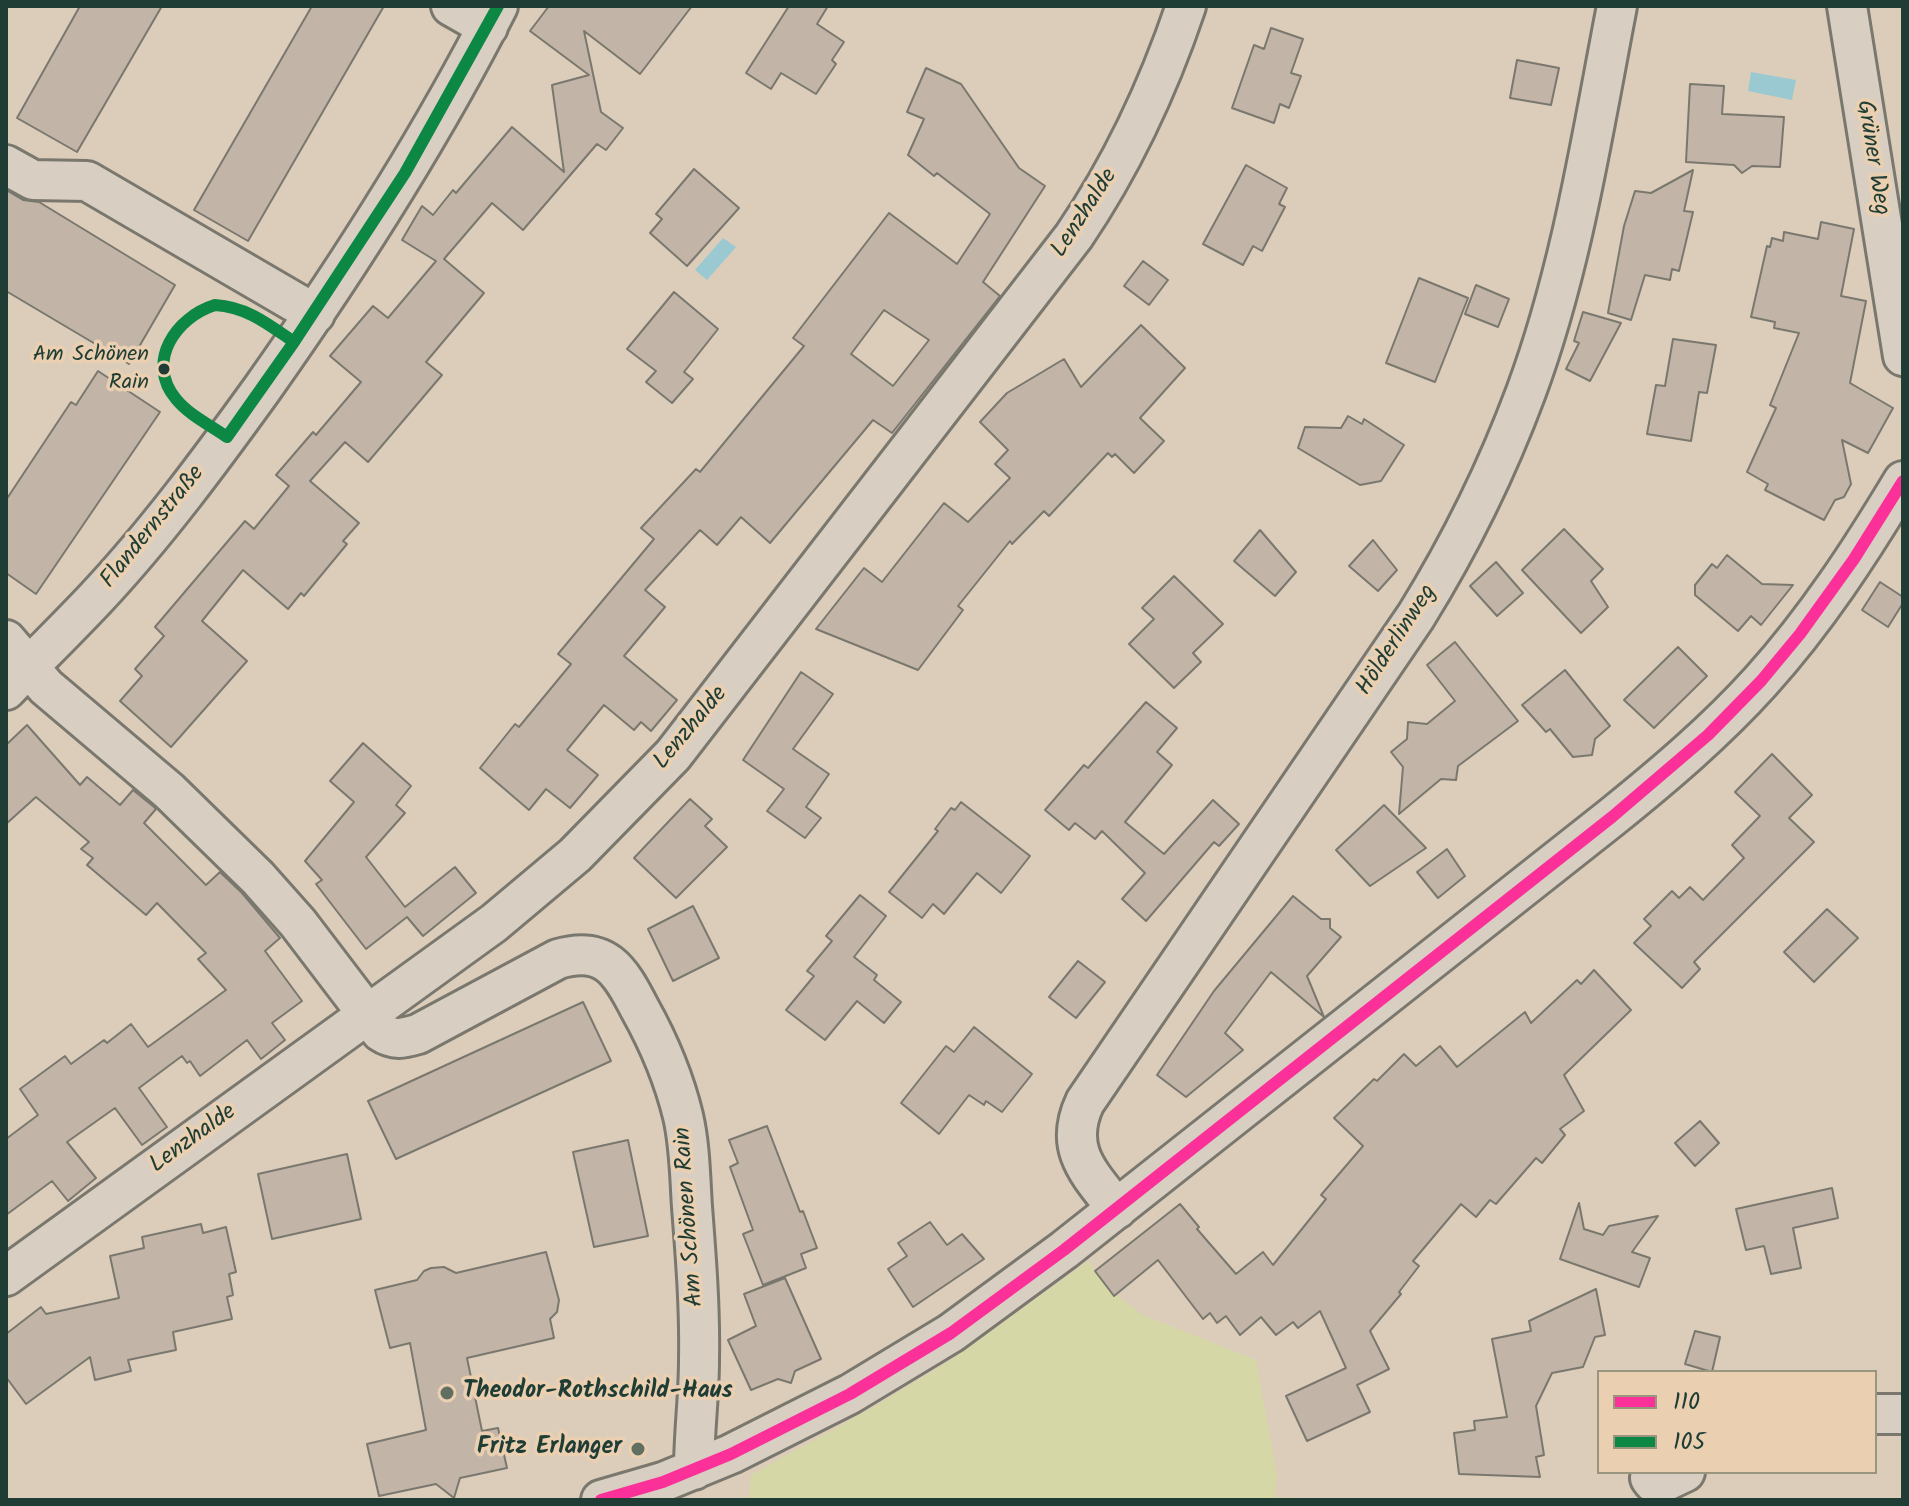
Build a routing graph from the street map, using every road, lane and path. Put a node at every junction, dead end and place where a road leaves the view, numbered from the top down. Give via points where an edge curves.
1 (451, 6) edge
2 (1186, 6) edge
3 (1617, 6) edge
4 (1847, 6) edge
5 (493, 16) edge
6 (6, 165) edge
7 (315, 314) junction
8 (1903, 356) edge
9 (1903, 481) edge
10 (14, 665) edge
11 (367, 1015) junction
12 (1117, 1209) junction
13 (6, 1276) edge
14 (1877, 1414) edge
15 (1903, 1414) edge
16 (694, 1470) junction
17 (601, 1500) edge

1 - 5 street, Flandernstraße
2 - 11 street, Lenzhalde via 1140,124 1074,236 682,744 524,900
3 - 12 street, Hölderlinweg via 1557,295 1527,391 1486,488 1416,616 1078,1116 1076,1145 1081,1159
4 - 8 street, Grüner Weg
5 - 7 street, Flandernstraße via 402,180
6 - 7 street via 33,180 87,181
7 - 10 street, Flandernstraße via 178,501 97,597
9 - 12 street via 1802,631 1693,749
10 - 11 street, Am Schönen Rain via 169,791 258,878
11 - 13 street, Lenzhalde
11 - 16 street, Am Schönen Rain via 389,1038 408,1037 542,966 582,954 604,959 622,978 669,1069 688,1146 699,1303
12 - 16 street via 1007,1294 893,1369
14 - 15 street
16 - 17 street

